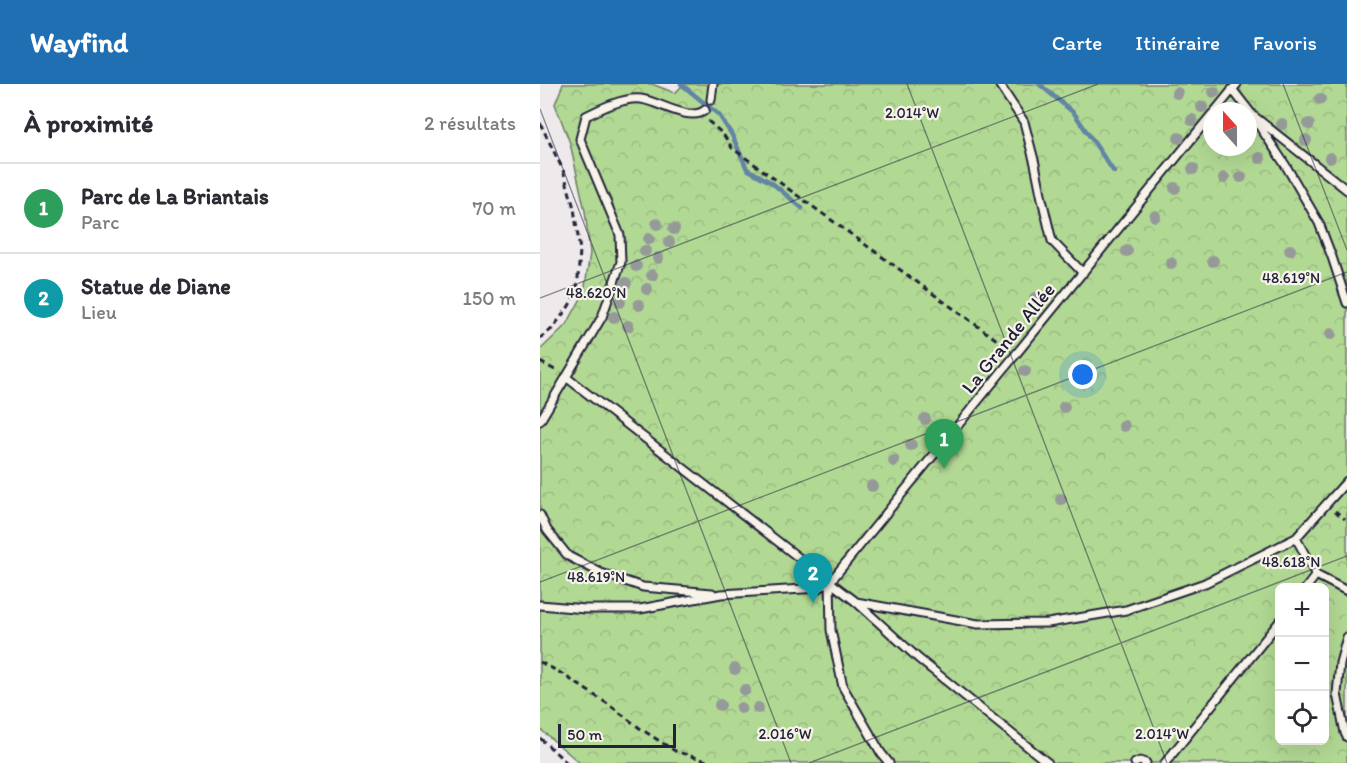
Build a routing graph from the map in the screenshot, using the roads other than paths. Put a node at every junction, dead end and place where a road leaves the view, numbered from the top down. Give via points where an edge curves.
1 (713, 84) edge
2 (999, 84) edge
3 (1234, 87) edge
4 (711, 100) dead end
5 (1222, 102) edge
6 (1244, 102) edge
7 (703, 112) road end
8 (1257, 118) edge
9 (1257, 122) edge
10 (1203, 125) edge
11 (1347, 190) edge
12 (1083, 273) junction
13 (1347, 303) edge
14 (566, 377) junction
15 (540, 421) edge
16 (1347, 481) edge
17 (540, 515) edge
18 (1296, 538) junction
19 (1316, 575) junction
20 (830, 582) junction
21 (1310, 583) edge
22 (1347, 591) edge
23 (721, 594) junction
24 (855, 601) junction
25 (540, 605) edge
26 (1275, 627) edge
27 (1347, 637) edge
28 (1347, 736) edge
29 (889, 763) edge
30 (1047, 763) edge
31 (1135, 763) edge
32 (1146, 763) edge
33 (1165, 763) edge

1 - 4 lane
2 - 12 lane via 1024,122 1052,241
3 - 5 lane, La Grande Allée
3 - 6 lane
7 - 14 lane via 688,114 640,99 610,104 586,116 580,139 620,235 621,262 602,317
8 - 11 lane
9 - 13 lane via 1318,223
10 - 12 lane, La Grande Allée
12 - 20 lane, La Grande Allée
14 - 15 lane
14 - 20 lane
16 - 18 lane
17 - 23 lane via 546,530 568,556 601,573 643,587
18 - 19 lane
18 - 24 lane via 1205,583 1126,610 1048,623 978,624
19 - 21 lane
19 - 22 lane
20 - 23 lane via 819,588
20 - 24 lane
20 - 29 lane via 831,630 843,687
23 - 25 lane via 640,609
24 - 30 lane via 919,659
26 - 33 lane
27 - 28 lane via 1337,694
31 - 32 lane

